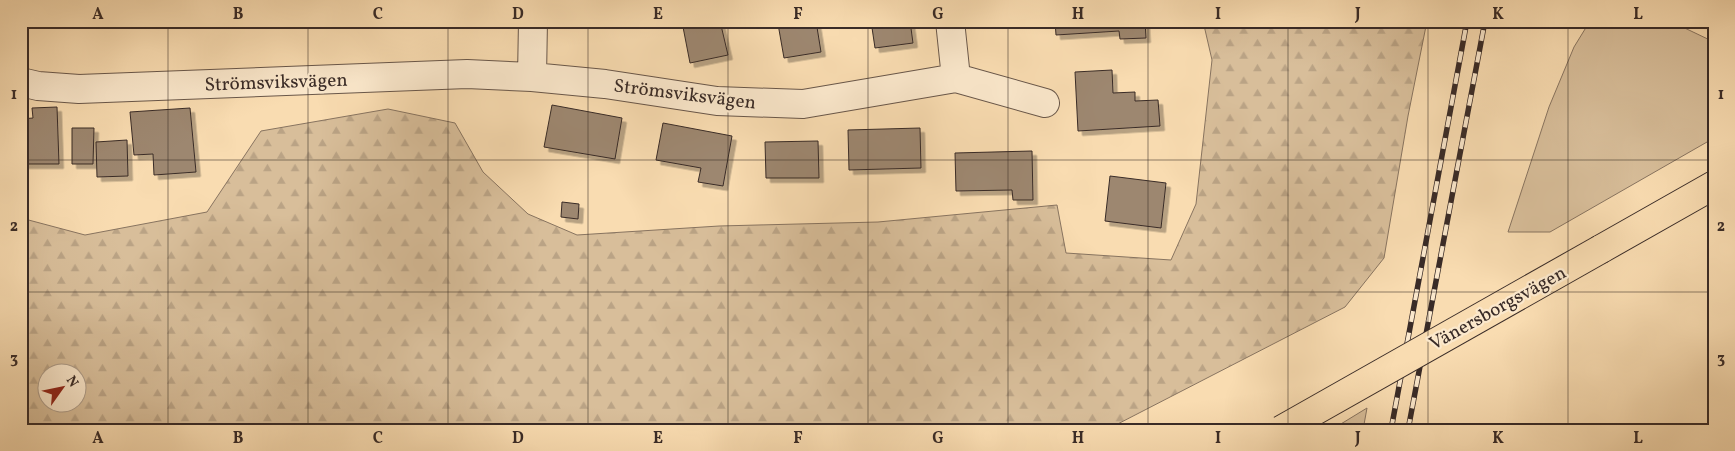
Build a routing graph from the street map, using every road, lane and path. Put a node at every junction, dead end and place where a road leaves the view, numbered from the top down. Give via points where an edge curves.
1 (533, 21) edge
2 (950, 21) edge
3 (532, 77) junction
4 (956, 78) junction
5 (21, 82) edge
6 (1045, 103) dead end
7 (1714, 185) edge
8 (1281, 430) edge

1 - 3 street
2 - 4 street
3 - 4 street, Strömsviksvägen via 718,101 803,104
3 - 5 street, Strömsviksvägen via 466,74 79,89
4 - 6 street, Strömsviksvägen
7 - 8 main road, Vänersborgsvägen, bridge

